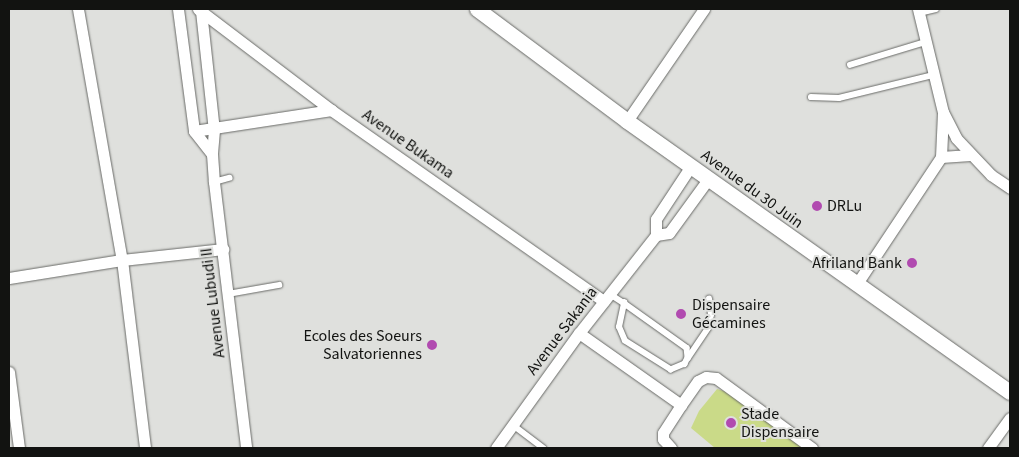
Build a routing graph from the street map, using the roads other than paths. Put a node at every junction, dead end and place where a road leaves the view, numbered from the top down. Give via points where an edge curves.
1 (78, 9) edge
2 (178, 9) edge
3 (477, 9) edge
4 (704, 9) edge
5 (936, 9) edge
6 (200, 10) edge
7 (918, 11) edge
8 (925, 42) junction
9 (850, 65) dead end
10 (933, 75) junction
11 (811, 97) dead end
12 (332, 110) junction
13 (943, 112) junction
14 (626, 121) junction
15 (214, 130) junction
16 (194, 131) junction
17 (212, 154) junction
18 (970, 154) junction
19 (941, 157) junction
20 (691, 166) junction
21 (229, 178) dead end
22 (709, 178) junction
23 (214, 182) junction
24 (1010, 188) edge
25 (656, 235) junction
26 (223, 248) junction
27 (122, 260) junction
28 (9, 278) edge
29 (856, 285) junction
30 (279, 286) dead end
31 (228, 294) junction
32 (607, 297) junction
33 (709, 300) dead end
34 (624, 303) junction
35 (579, 333) junction
36 (688, 358) junction
37 (9, 372) edge
38 (1010, 392) edge
39 (681, 405) junction
40 (1010, 418) edge
41 (513, 425) junction
42 (19, 448) edge
43 (145, 448) edge
44 (246, 448) edge
45 (496, 448) edge
46 (543, 448) edge
47 (671, 448) edge
48 (812, 448) edge
49 (988, 448) edge

1 - 27 street
2 - 16 street
3 - 14 street, Avenue du 30 Juin
4 - 14 street
5 - 7 lane
6 - 12 street, Avenue Bukama
6 - 15 street, Avenue Lubudi II
7 - 8 street
8 - 9 lane
8 - 10 street
10 - 11 lane via 839,98
10 - 13 street
12 - 15 street via 232,124
12 - 32 street, Avenue Bukama
13 - 18 street via 956,138
13 - 19 street
14 - 20 street, Avenue du 30 Juin
15 - 16 street
15 - 17 street, Avenue Lubudi II
16 - 17 street
17 - 23 street, Avenue Lubudi II
18 - 19 street
18 - 24 street
19 - 29 street
20 - 22 street, Avenue du 30 Juin
20 - 25 street via 656,220
21 - 23 lane
22 - 25 street via 669,233
22 - 29 street, Avenue du 30 Juin
23 - 26 street, Avenue Lubudi II
25 - 32 street, Avenue Sakania
26 - 27 street
26 - 31 street, Avenue Lubudi II
27 - 28 street
27 - 43 street
29 - 38 street, Avenue du 30 Juin
30 - 31 lane
31 - 44 street, Avenue Lubudi II
32 - 34 lane
32 - 35 street, Avenue Sakania
33 - 36 lane via 711,315 708,328
34 - 36 lane via 687,348
34 - 36 lane via 619,326 625,341 672,370
35 - 39 street
35 - 41 street, Avenue Sakania
37 - 42 street
39 - 47 street via 663,433 663,439
39 - 48 street via 698,381 706,377 716,378
40 - 49 street
41 - 45 street, Avenue Sakania
41 - 46 lane

